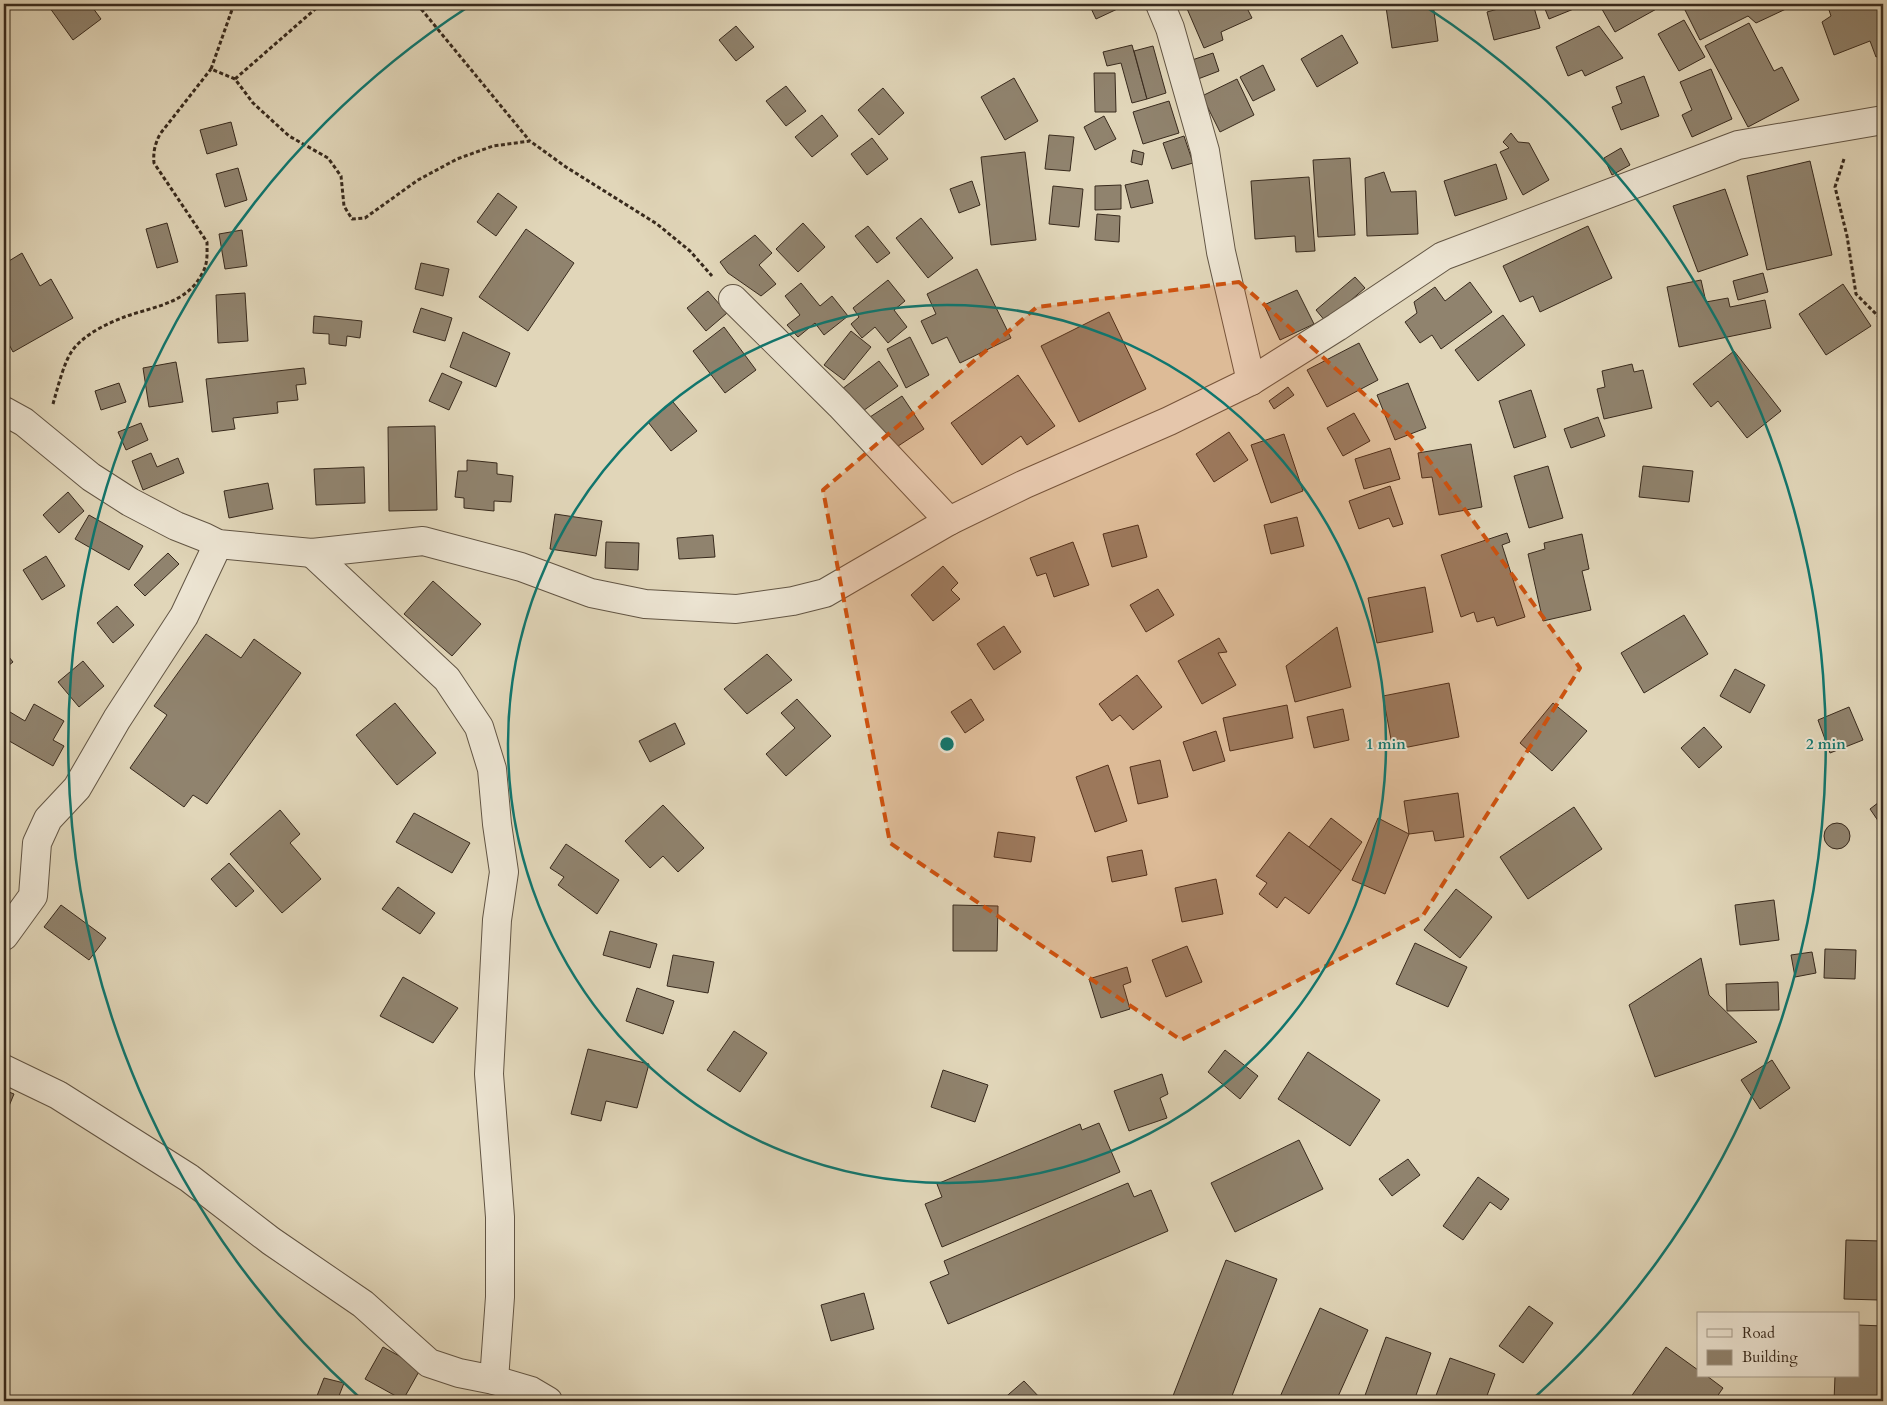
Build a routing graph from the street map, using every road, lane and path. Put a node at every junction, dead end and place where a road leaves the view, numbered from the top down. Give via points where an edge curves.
1 (234, 4) edge
2 (321, 4) edge
3 (417, 4) edge
4 (1160, 4) edge
5 (211, 69) junction
6 (235, 79) junction
7 (1883, 120) edge
8 (530, 141) junction
9 (1846, 151) dead end
10 (732, 299) joint
11 (1883, 321) edge
12 (1251, 381) junction
13 (4, 411) edge
14 (42, 438) junction
15 (949, 521) junction
16 (218, 544) junction
17 (312, 554) junction
18 (4, 936) edge
19 (4, 1069) edge
20 (494, 1380) junction
21 (548, 1401) edge

1 - 5 path
2 - 6 path
3 - 8 path
4 - 12 street via 1170,28 1205,151 1221,252
5 - 6 path
5 - 14 path via 160,134 153,153 154,163 207,242 204,271 183,296 158,308 125,316 91,333 72,351
6 - 8 path via 252,104 289,136 328,158 341,176 344,206 352,219 365,218 418,180 457,159 493,146
7 - 12 street via 1738,145 1443,256
8 - 10 path via 657,224 690,251
9 - 11 path via 1835,187 1856,294
10 - 15 street via 840,405
12 - 15 street
13 - 14 street via 24,422
14 - 16 street via 130,502
15 - 17 street via 825,593 736,609 645,604 591,593 520,567 423,541
16 - 17 street
16 - 18 street via 184,616 77,788 48,819 37,844 33,896
17 - 20 street via 447,679 479,727 492,769 504,872 497,920 488,1074 500,1217 500,1297
19 - 20 street via 58,1095 189,1178 271,1242 363,1304 429,1363
20 - 21 street via 531,1391

